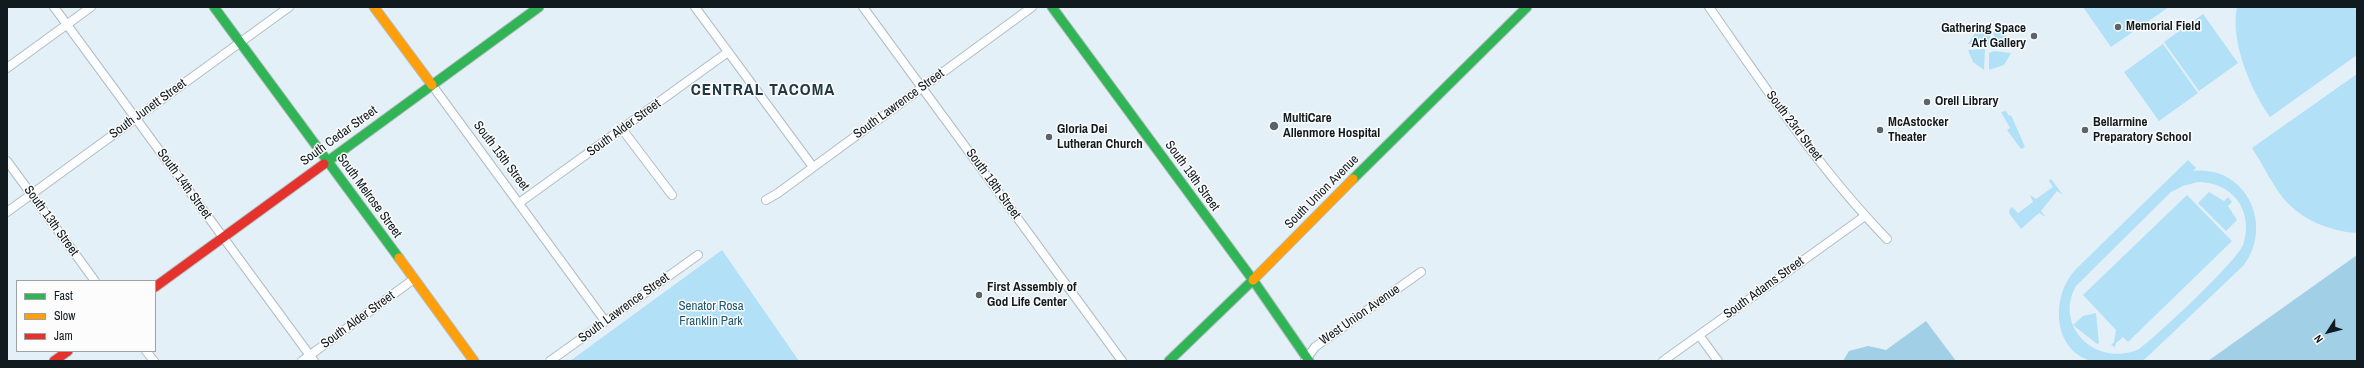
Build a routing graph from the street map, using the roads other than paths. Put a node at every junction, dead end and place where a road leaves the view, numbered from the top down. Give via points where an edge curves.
1 (54, 7) edge
2 (90, 7) edge
3 (214, 7) edge
4 (289, 7) edge
5 (374, 7) edge
6 (539, 7) edge
7 (695, 7) edge
8 (863, 7) edge
9 (1032, 7) edge
10 (1052, 7) edge
11 (1527, 7) edge
12 (1709, 7) edge
13 (66, 25) junction
14 (240, 43) junction
15 (728, 52) junction
16 (7, 68) edge
17 (432, 85) junction
18 (922, 87) junction
19 (136, 118) junction
20 (622, 129) junction
21 (327, 160) junction
22 (7, 161) edge
23 (813, 167) junction
24 (31, 194) junction
25 (672, 195) dead end
26 (766, 200) dead end
27 (519, 203) junction
28 (7, 212) edge
29 (1865, 216) junction
30 (223, 237) junction
31 (1887, 239) dead end
32 (698, 255) dead end
33 (1421, 272) dead end
34 (414, 279) junction
35 (94, 280) edge
36 (1253, 280) junction
37 (156, 286) edge
38 (605, 321) junction
39 (1699, 335) junction
40 (67, 352) edge
41 (147, 352) edge
42 (312, 358) edge
43 (1307, 360) edge
44 (54, 361) edge
45 (154, 361) edge
46 (302, 361) edge
47 (474, 361) edge
48 (550, 361) edge
49 (1122, 361) edge
50 (1169, 361) edge
51 (1663, 361) edge
52 (1718, 361) edge

1 - 13 street, South 14th Street
2 - 13 street
3 - 14 main road, South Melrose Street
4 - 14 street, South Junett Street
5 - 17 main road, South 15th Street
6 - 17 main road, South Cedar Street
7 - 15 street
8 - 18 street, South 18th Street
9 - 18 street, South Lawrence Street
10 - 36 main road, South 19th Street
11 - 36 main road, South Union Avenue
12 - 29 street, South 23rd Street via 1816,156
13 - 16 street
13 - 19 street, South 14th Street
14 - 19 street, South Junett Street
14 - 21 main road, South Melrose Street
15 - 20 street, South Alder Street
15 - 23 street
17 - 21 main road, South Cedar Street
17 - 27 street, South 15th Street
18 - 23 street, South Lawrence Street
18 - 49 street, South 18th Street
19 - 24 street, South Junett Street
19 - 30 street, South 14th Street
20 - 25 street
20 - 27 street, South Alder Street
21 - 30 main road, South Cedar Street
21 - 34 main road, South Melrose Street
22 - 24 street, South 13th Street
23 - 26 street, South Lawrence Street
24 - 28 street, South Junett Street
24 - 35 street, South 13th Street
27 - 38 street, South 15th Street
29 - 31 street, South 23rd Street
29 - 39 street, South Adams Street
30 - 37 main road, South Cedar Street
30 - 42 street, South 14th Street
32 - 38 street, South Lawrence Street
33 - 43 street, West Union Avenue via 1315,347
34 - 42 street, South Alder Street
34 - 47 main road, South Melrose Street
36 - 43 main road, South 19th Street
36 - 50 main road, South Union Avenue
38 - 48 street, South Lawrence Street
39 - 51 street, South Adams Street
39 - 52 street
40 - 44 main road
41 - 45 street
42 - 46 street, South Alder Street

